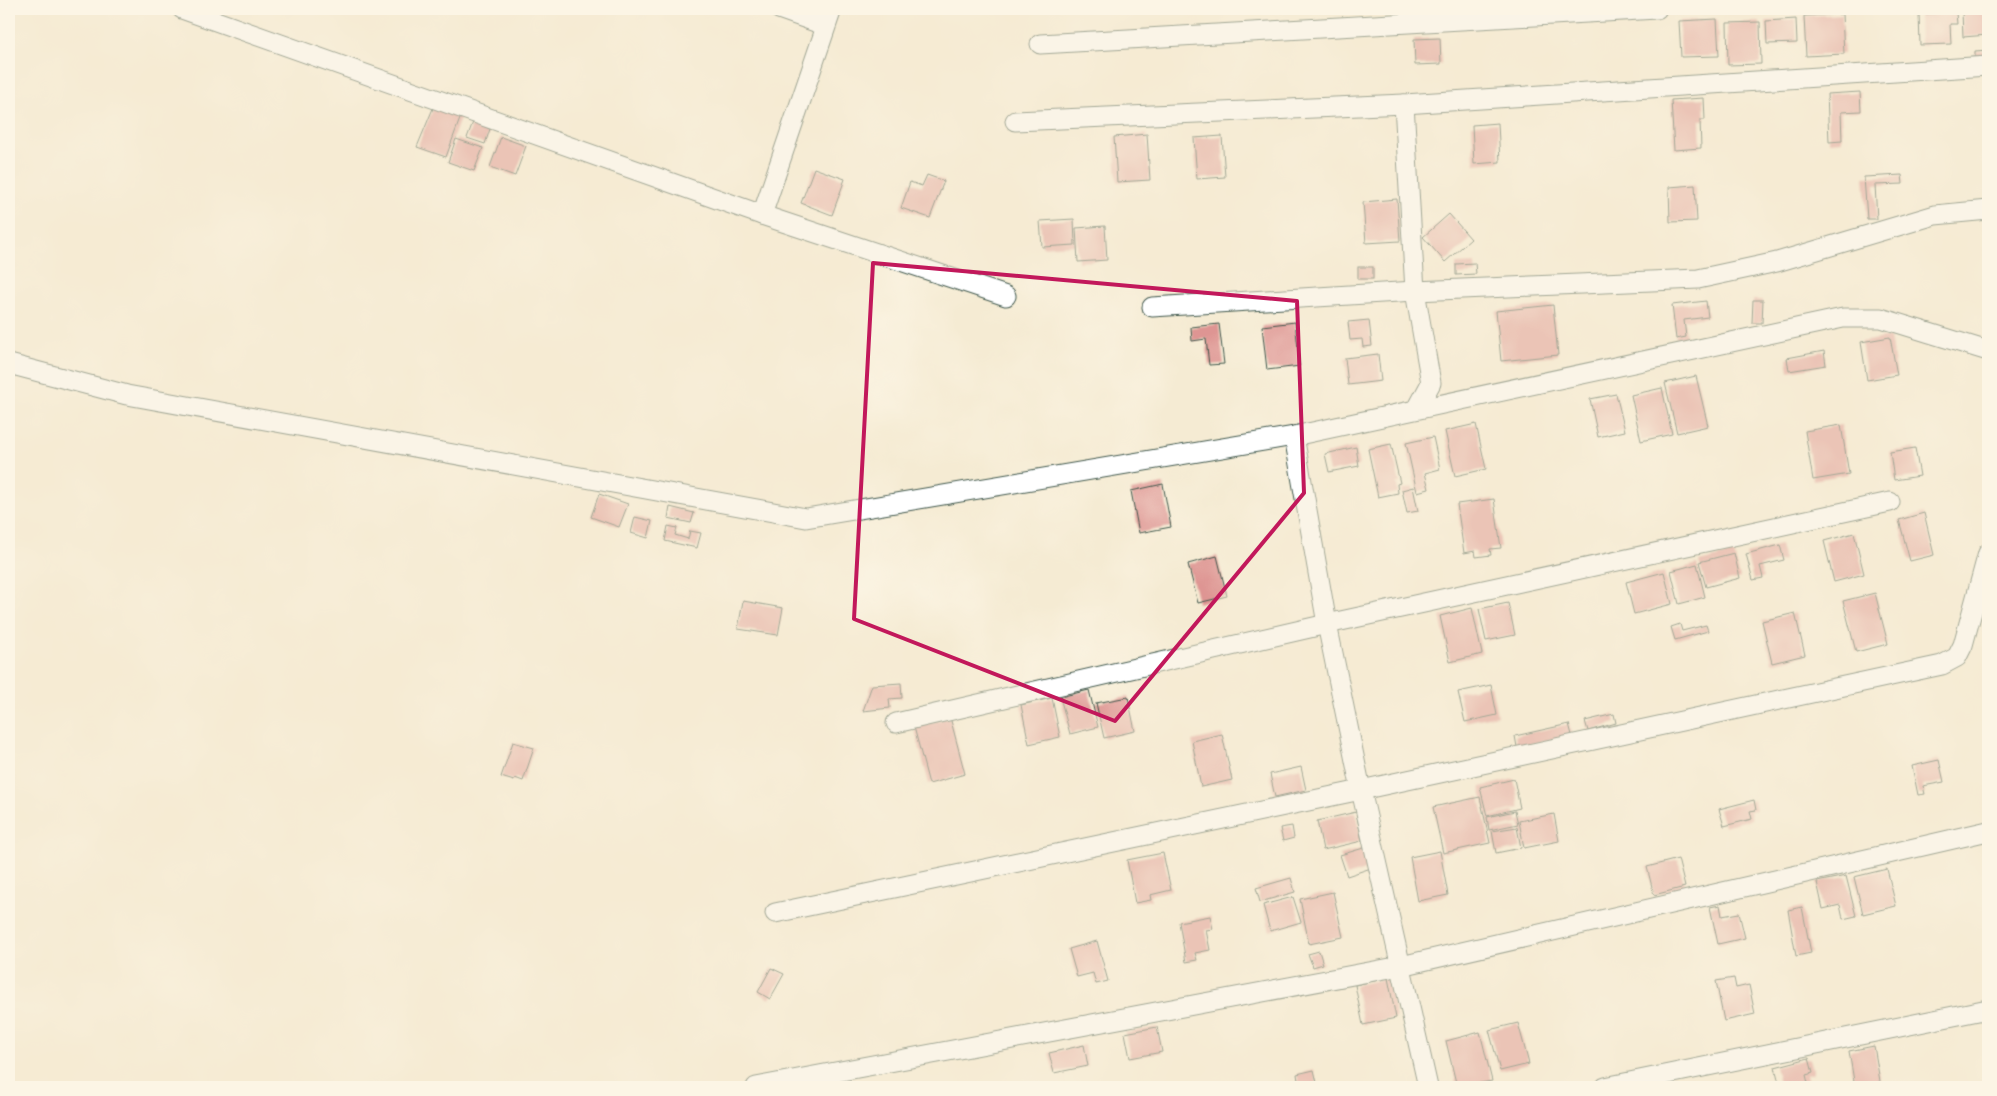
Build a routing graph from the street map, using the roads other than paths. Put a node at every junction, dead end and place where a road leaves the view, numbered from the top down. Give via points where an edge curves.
1 (182, 9) edge
2 (779, 9) edge
3 (1657, 9) edge
4 (828, 17) edge
5 (1040, 44) dead end
6 (1988, 66) edge
7 (1404, 104) junction
8 (1015, 121) dead end
9 (1988, 210) edge
10 (762, 215) junction
11 (1415, 291) junction
12 (1006, 296) dead end
13 (1152, 307) dead end
14 (1988, 351) edge
15 (9, 364) edge
16 (1417, 409) junction
17 (1294, 436) junction
18 (1890, 502) dead end
19 (1988, 552) edge
20 (1327, 624) junction
21 (896, 722) dead end
22 (1361, 790) junction
23 (1988, 831) edge
24 (775, 913) dead end
25 (1401, 966) junction
26 (1988, 1009) edge
27 (756, 1087) edge
28 (1428, 1087) edge
29 (1605, 1087) edge

1 - 10 street
2 - 4 street
3 - 5 street
4 - 10 street
6 - 7 street
7 - 8 street
7 - 11 street
9 - 11 street via 1935,215 1777,262 1698,279
10 - 12 street
11 - 13 street
11 - 16 street via 1431,383
14 - 16 street via 1881,318 1843,318
15 - 17 street via 127,395 806,518
16 - 17 street
17 - 20 street
18 - 20 street
19 - 22 street via 1963,645 1957,657 1942,665
20 - 21 street
20 - 22 street
22 - 24 street
22 - 25 street
23 - 25 street
25 - 27 street
25 - 28 street
26 - 29 street

